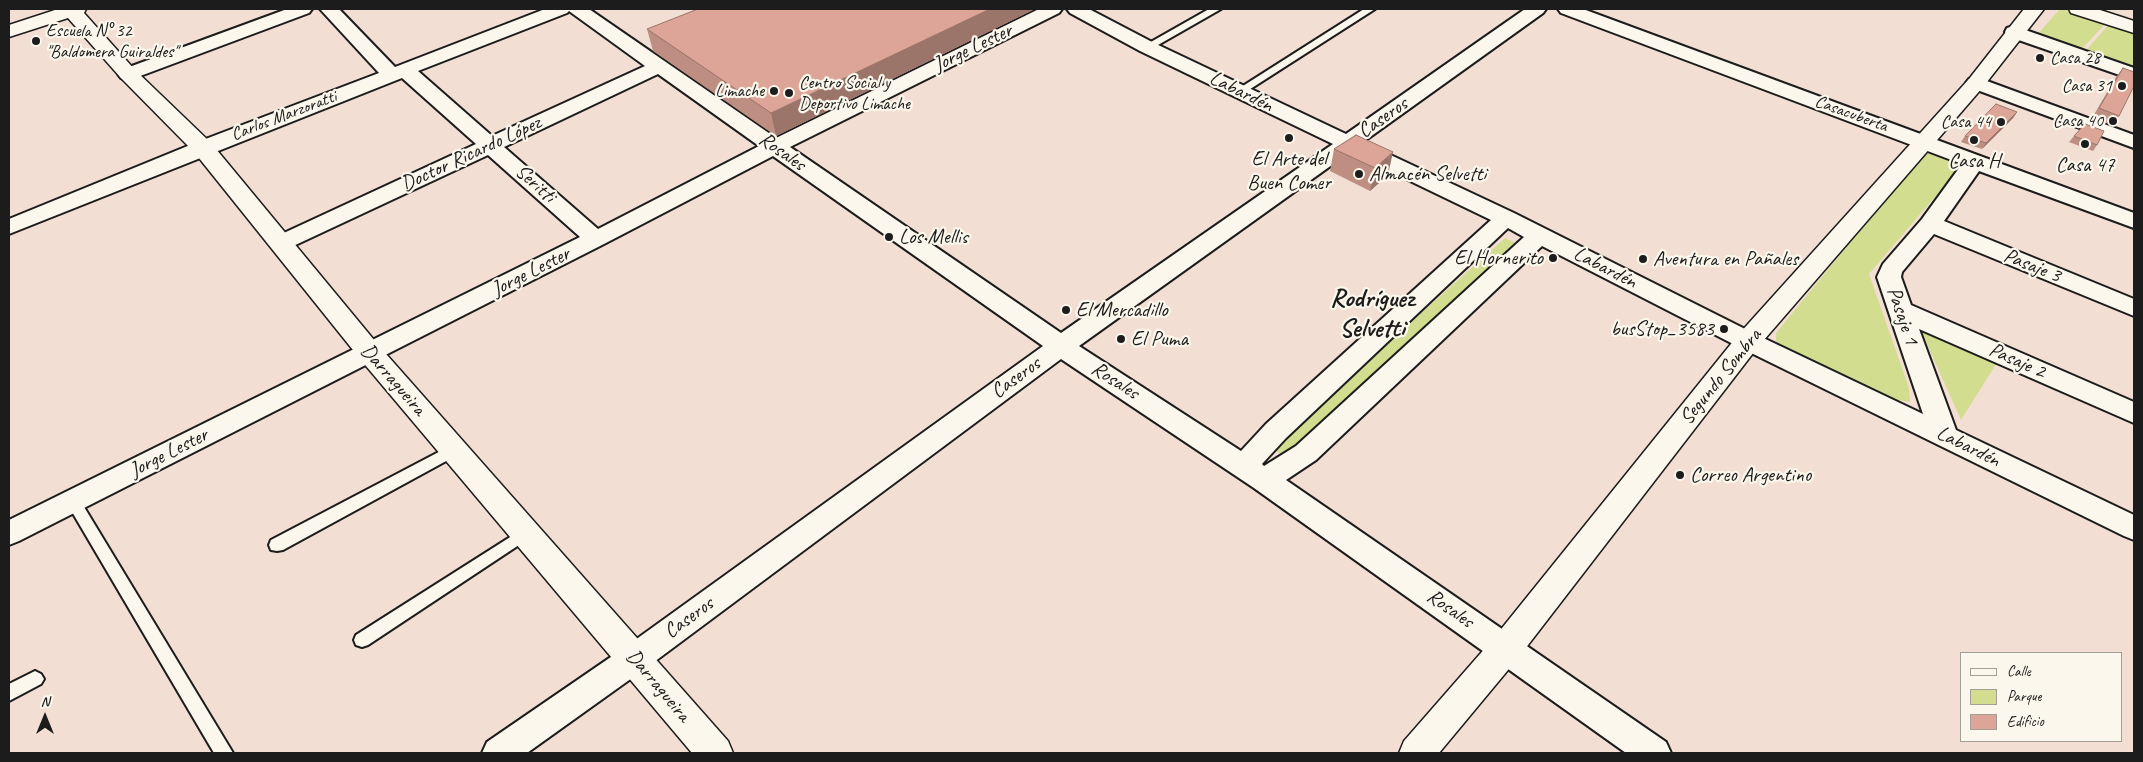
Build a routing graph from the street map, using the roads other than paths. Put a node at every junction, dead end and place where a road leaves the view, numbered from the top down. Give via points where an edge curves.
1 (73, 9) edge
2 (303, 9) edge
3 (329, 9) edge
4 (561, 9) edge
5 (577, 9) edge
6 (1053, 9) edge
7 (1076, 9) edge
8 (1216, 9) edge
9 (1370, 9) edge
10 (1537, 9) edge
11 (1568, 9) edge
12 (2034, 9) edge
13 (2078, 9) edge
14 (2134, 27) edge
15 (9, 31) edge
16 (2014, 32) junction
17 (1147, 47) junction
18 (660, 66) junction
19 (399, 73) junction
20 (128, 74) junction
21 (2134, 74) edge
22 (1976, 83) junction
23 (1240, 91) junction
24 (1923, 141) junction
25 (2134, 142) edge
26 (1347, 143) junction
27 (491, 145) junction
28 (774, 147) junction
29 (203, 148) junction
30 (1975, 161) junction
31 (1506, 218) junction
32 (2134, 221) edge
33 (1930, 224) junction
34 (9, 227) edge
35 (1540, 235) junction
36 (596, 239) junction
37 (282, 242) junction
38 (2134, 308) edge
39 (1900, 310) junction
40 (1748, 341) junction
41 (1061, 346) junction
42 (370, 353) junction
43 (2134, 412) edge
44 (1944, 435) junction
45 (454, 450) junction
46 (1254, 473) junction
47 (73, 501) junction
48 (2134, 528) edge
49 (526, 533) junction
50 (9, 534) edge
51 (277, 545) dead end
52 (362, 640) dead end
53 (1506, 648) junction
54 (634, 658) junction
55 (35, 679) dead end
56 (9, 694) edge
57 (224, 753) edge
58 (499, 753) edge
59 (715, 753) edge
60 (1417, 753) edge
61 (1654, 753) edge

1 - 15 street
1 - 20 street, Darragueira
2 - 20 street
3 - 19 street, Seritti
4 - 19 street, Carlos Marzoratti
5 - 18 street, Rosales
6 - 28 street, Jorge Lester
7 - 17 street, Labardén
8 - 17 lane
9 - 23 lane
10 - 26 street, Caseros
11 - 24 street, Casacuberta
12 - 16 street, Segundo Sombra
13 - 14 street
16 - 21 street
16 - 22 street, Segundo Sombra
17 - 23 street, Labardén
18 - 27 street, Doctor Ricardo López
18 - 28 street, Rosales
19 - 27 street, Seritti
19 - 29 street, Carlos Marzoratti
20 - 29 street, Darragueira
22 - 24 street, Segundo Sombra
22 - 25 street
23 - 26 street, Labardén
24 - 30 street, Casacuberta
24 - 40 street, Segundo Sombra
26 - 31 street, Labardén
26 - 41 street, Caseros
27 - 36 street, Seritti
27 - 37 street, Doctor Ricardo López
28 - 36 street, Jorge Lester
28 - 41 street, Rosales
29 - 34 street, Carlos Marzoratti
29 - 37 street, Darragueira
30 - 32 street, Casacuberta
30 - 33 street, Pasaje 1
31 - 35 street, Labardén
31 - 46 street via 1276,431
33 - 38 street, Pasaje 3
33 - 39 street, Pasaje 1 via 1891,270 1889,277
35 - 40 street, Labardén
35 - 46 street via 1306,453
36 - 42 street, Jorge Lester
37 - 42 street, Darragueira
39 - 43 street, Pasaje 2
39 - 44 street, Pasaje 1
40 - 44 street, Labardén
40 - 53 street, Segundo Sombra
41 - 46 street, Rosales
41 - 54 street, Caseros
42 - 45 street, Darragueira
42 - 47 street, Jorge Lester
44 - 48 street, Labardén
45 - 49 street, Darragueira
45 - 51 lane
46 - 53 street, Rosales
47 - 50 street, Jorge Lester
47 - 57 lane
49 - 52 lane
49 - 54 street, Darragueira
53 - 60 street, Segundo Sombra
53 - 61 street, Rosales
54 - 58 street, Caseros
54 - 59 street, Darragueira
55 - 56 lane

